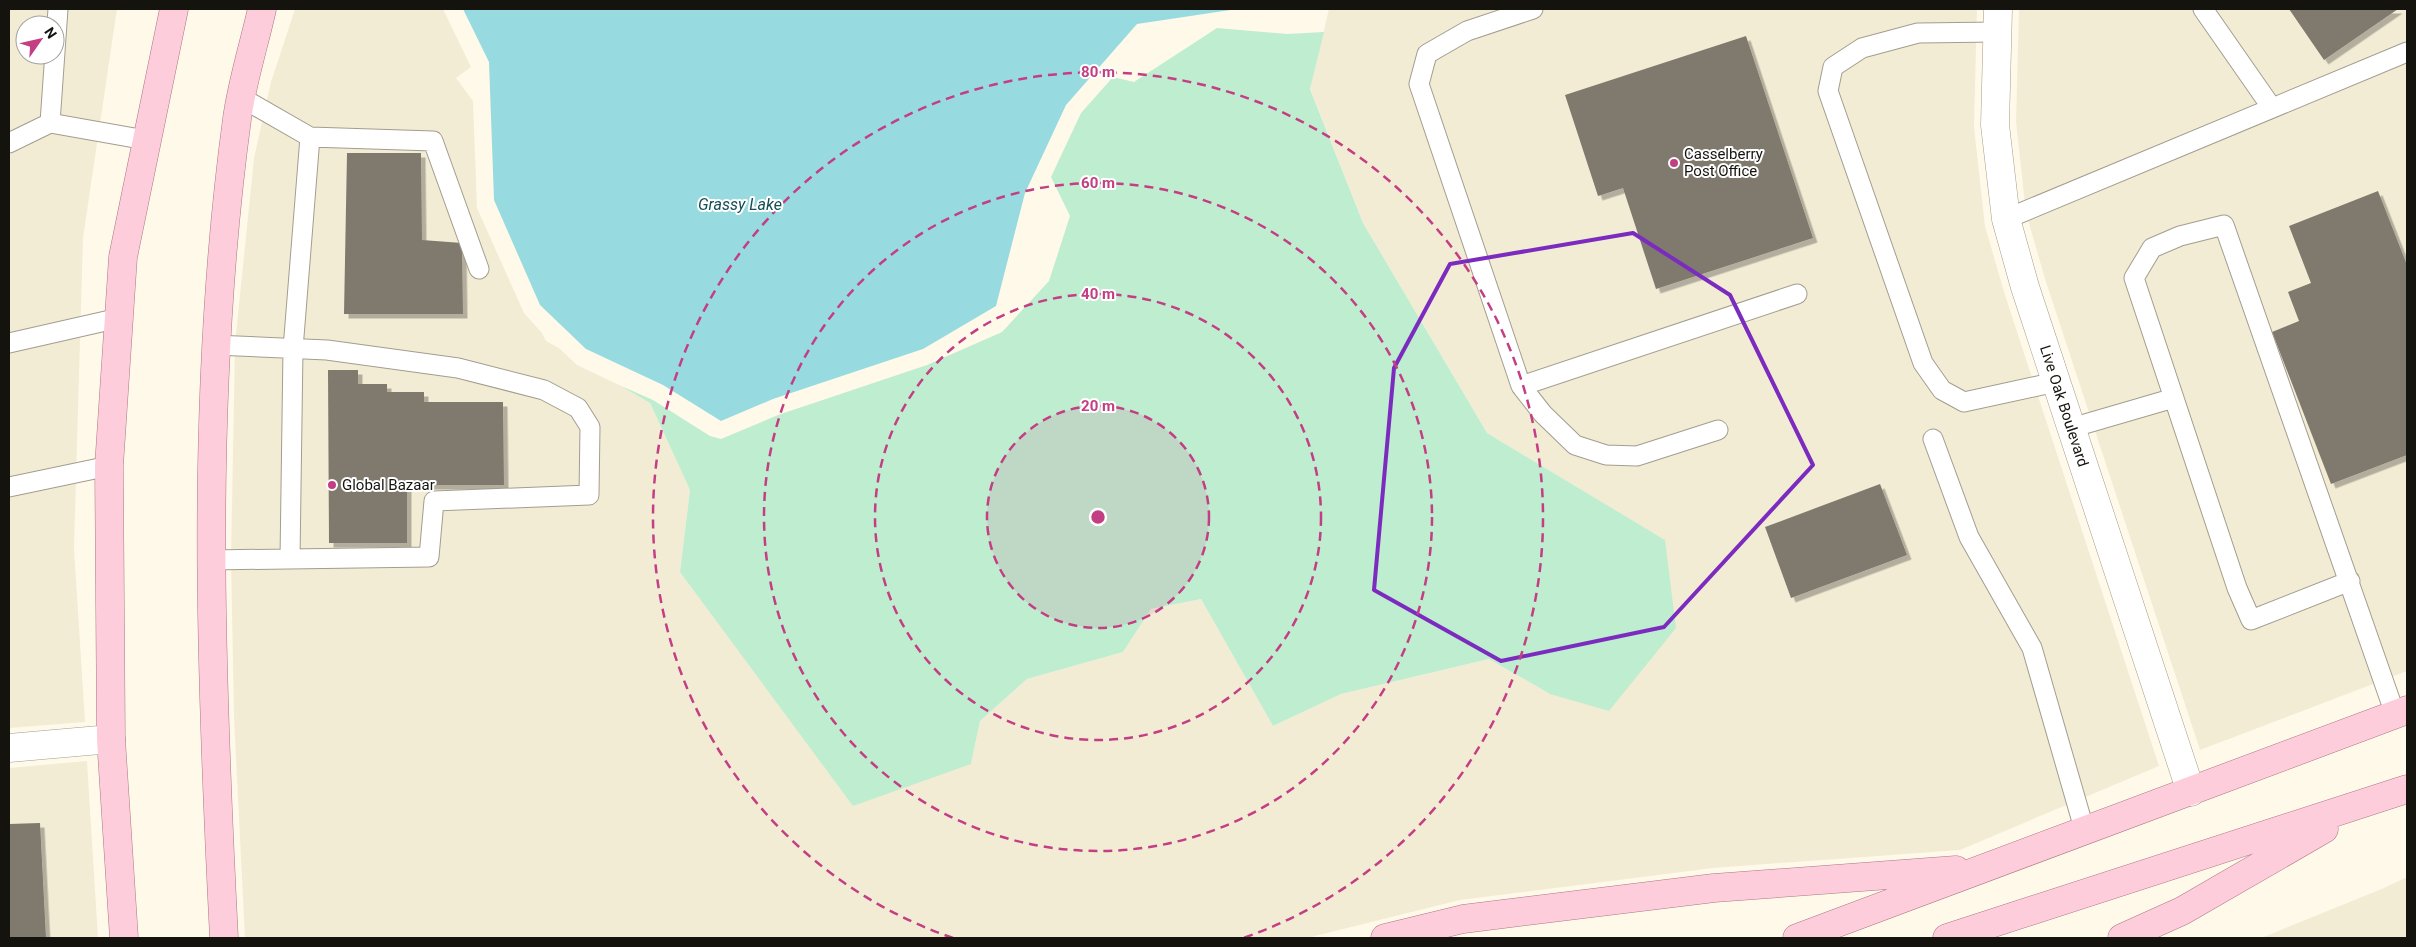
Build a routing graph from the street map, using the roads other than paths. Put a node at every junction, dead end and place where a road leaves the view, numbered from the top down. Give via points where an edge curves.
1 (58, 9) edge
2 (174, 9) edge
3 (262, 9) edge
4 (1533, 9) edge
5 (2202, 9) edge
6 (1997, 20) edge
7 (2407, 52) edge
8 (242, 98) junction
9 (2272, 108) junction
10 (50, 123) junction
11 (310, 137) junction
12 (146, 140) junction
13 (9, 143) edge
14 (2006, 219) junction
15 (479, 269) dead end
16 (1797, 294) dead end
17 (119, 318) junction
18 (9, 343) edge
19 (214, 345) junction
20 (293, 349) junction
21 (2056, 382) junction
22 (1521, 386) junction
23 (2174, 398) junction
24 (2071, 428) junction
25 (1718, 430) dead end
26 (1933, 439) dead end
27 (110, 466) junction
28 (9, 487) edge
29 (290, 559) junction
30 (210, 560) junction
31 (2350, 581) junction
32 (2401, 712) edge
33 (111, 739) junction
34 (9, 748) edge
35 (2407, 788) edge
36 (2190, 792) junction
37 (2368, 803) junction
38 (2085, 832) junction
39 (1987, 868) junction
40 (124, 938) edge
41 (224, 938) edge
42 (1385, 938) edge
43 (1798, 938) edge
44 (1947, 938) edge
45 (2122, 938) edge

1 - 10 lane
2 - 12 main road
3 - 8 main road
4 - 22 lane via 1467,31 1427,54 1419,84
5 - 9 lane
6 - 14 street, Live Oak Boulevard via 1995,125
6 - 21 lane via 1918,33 1862,48 1833,67 1828,91 1923,362 1942,390 1964,402
7 - 9 lane
8 - 11 lane
8 - 19 main road via 237,116
9 - 14 lane
10 - 12 lane
10 - 13 lane
11 - 15 lane via 433,141
11 - 20 lane
12 - 17 main road via 122,257
14 - 21 street, Live Oak Boulevard
16 - 22 lane
17 - 18 lane
17 - 27 main road
19 - 20 lane
19 - 30 main road
20 - 29 lane
20 - 29 lane via 328,350 458,368 544,390 578,408 590,427 590,437 589,495 434,501 429,556
21 - 24 street, Live Oak Boulevard
22 - 25 lane via 1543,414 1575,445 1606,455 1637,456
23 - 24 lane
23 - 31 lane via 2237,588 2251,620
23 - 31 lane via 2134,278 2152,248 2180,236 2224,225
24 - 36 street, Live Oak Boulevard
26 - 38 lane via 1969,537 2032,648
27 - 28 lane
27 - 33 main road
29 - 30 lane
30 - 41 main road via 213,721
31 - 32 lane
32 - 36 main road
33 - 34 street
33 - 40 main road
35 - 37 main road
36 - 38 main road
37 - 44 main road
37 - 45 main road via 2182,911
38 - 39 main road
39 - 42 main road via 1714,888 1463,918
39 - 43 main road

